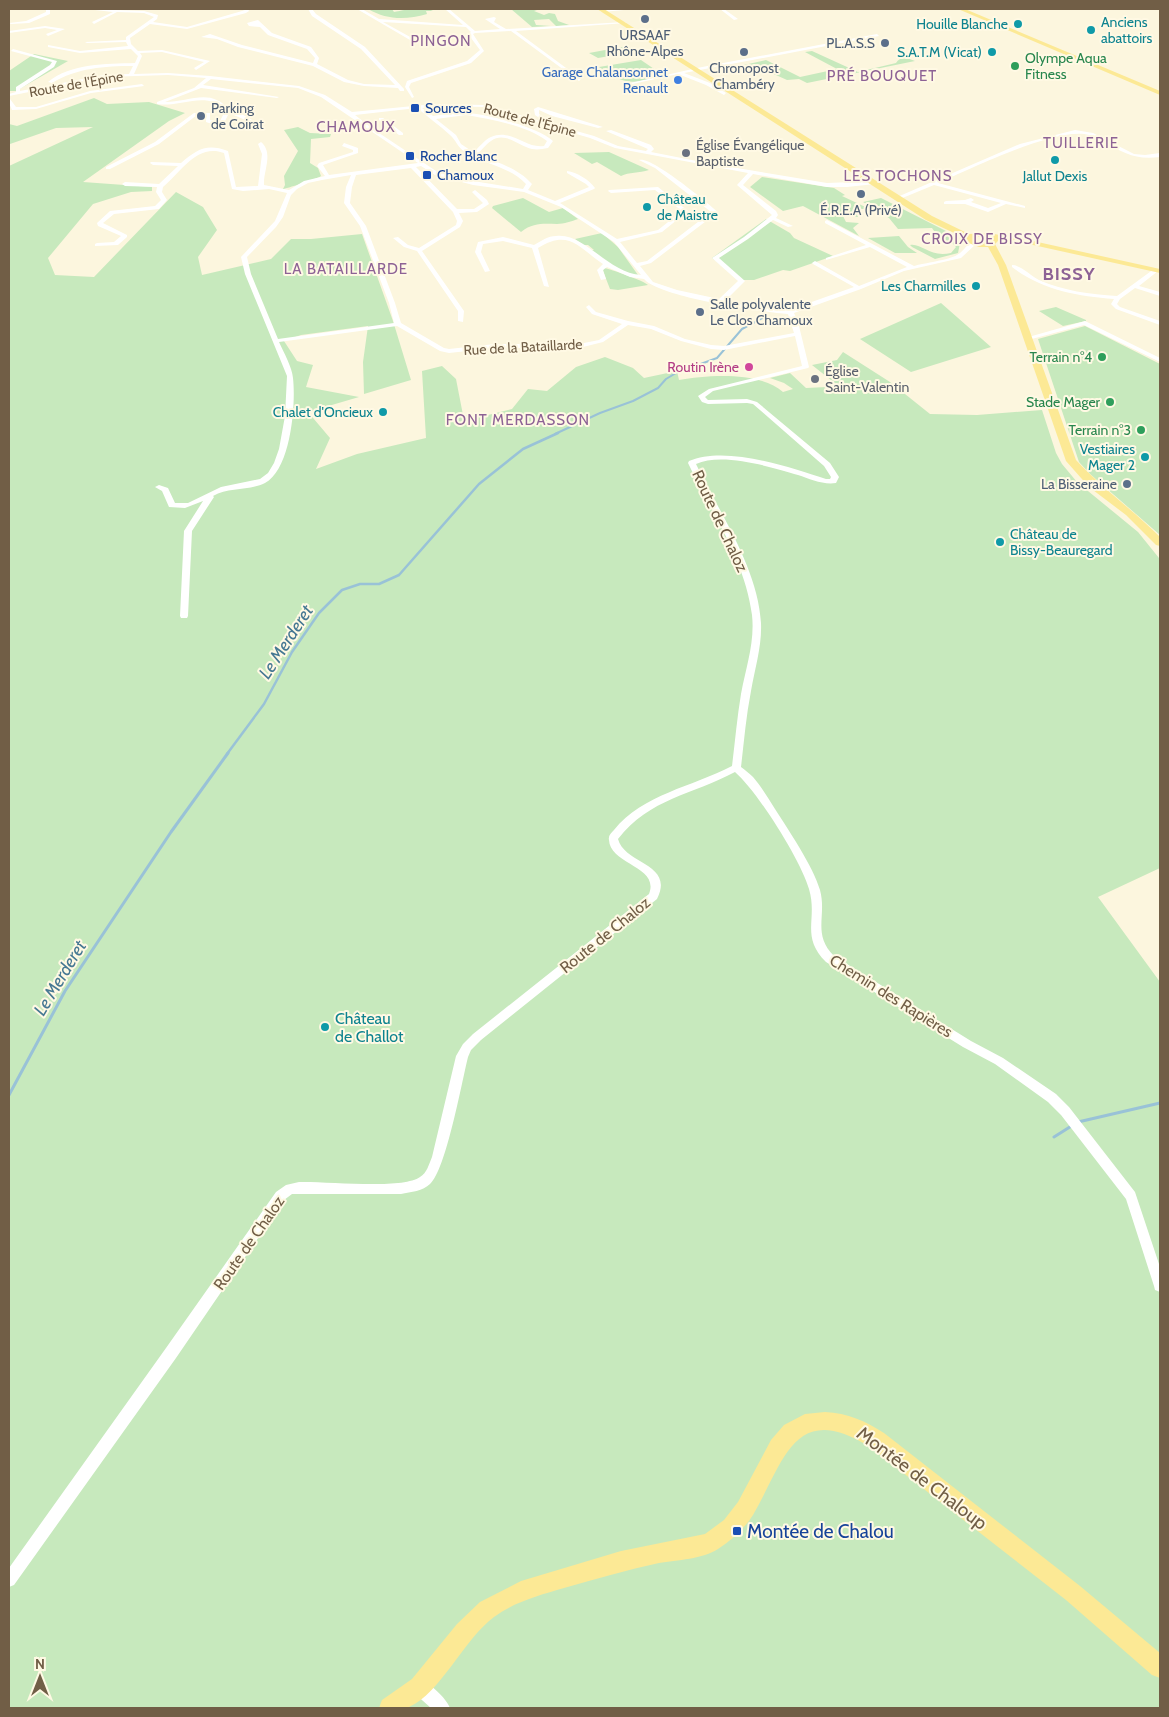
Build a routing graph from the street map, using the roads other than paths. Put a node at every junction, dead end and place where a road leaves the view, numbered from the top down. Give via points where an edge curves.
1 (48, 9) edge
2 (88, 9) edge
3 (246, 9) edge
4 (310, 9) edge
5 (360, 9) edge
6 (633, 9) edge
7 (722, 9) edge
8 (961, 9) edge
9 (970, 9) edge
10 (119, 10) edge
11 (601, 10) edge
12 (449, 11) edge
13 (736, 19) dead end
14 (380, 20) junction
15 (396, 21) junction
16 (492, 22) dead end
17 (11, 23) dead end
18 (94, 23) dead end
19 (150, 23) junction
20 (624, 23) junction
21 (387, 25) junction
22 (260, 26) dead end
23 (465, 26) junction
24 (505, 30) junction
25 (512, 30) junction
26 (9, 32) edge
27 (474, 32) junction
28 (48, 35) dead end
29 (877, 35) dead end
30 (219, 38) dead end
31 (410, 39) dead end
32 (128, 41) junction
33 (87, 42) dead end
34 (50, 46) dead end
35 (133, 47) junction
36 (13, 50) dead end
37 (138, 52) junction
38 (137, 64) junction
39 (689, 64) junction
40 (315, 65) junction
41 (717, 67) junction
42 (196, 69) dead end
43 (698, 70) junction
44 (679, 73) junction
45 (131, 74) junction
46 (210, 77) junction
47 (579, 80) dead end
48 (50, 82) dead end
49 (398, 84) junction
50 (628, 84) dead end
51 (142, 86) dead end
52 (200, 86) junction
53 (1160, 91) edge
54 (18, 94) junction
55 (724, 94) dead end
56 (277, 97) dead end
57 (412, 97) junction
58 (9, 99) edge
59 (428, 106) junction
60 (418, 107) junction
61 (227, 111) junction
62 (350, 114) junction
63 (431, 118) junction
64 (381, 119) dead end
65 (252, 121) dead end
66 (389, 126) junction
67 (554, 126) junction
68 (600, 127) dead end
69 (371, 130) junction
70 (609, 130) dead end
71 (400, 134) dead end
72 (261, 144) dead end
73 (344, 145) dead end
74 (647, 153) junction
75 (474, 154) junction
76 (1160, 155) edge
77 (642, 160) dead end
78 (153, 163) dead end
79 (422, 164) junction
80 (183, 166) junction
81 (413, 167) junction
82 (108, 168) dead end
83 (569, 172) dead end
84 (751, 172) junction
85 (354, 174) junction
86 (329, 178) junction
87 (424, 180) junction
88 (432, 181) dead end
89 (875, 182) junction
90 (934, 183) junction
91 (125, 184) dead end
92 (160, 186) junction
93 (261, 187) junction
94 (912, 190) junction
95 (525, 191) junction
96 (611, 191) dead end
97 (290, 192) junction
98 (475, 192) dead end
99 (888, 192) junction
100 (982, 196) junction
101 (898, 198) junction
102 (555, 202) junction
103 (966, 202) junction
104 (1006, 202) junction
105 (946, 203) dead end
106 (1024, 207) dead end
107 (456, 211) junction
108 (772, 218) junction
109 (827, 222) dead end
110 (790, 226) dead end
111 (396, 238) dead end
112 (616, 240) junction
113 (974, 240) junction
114 (992, 241) junction
115 (97, 245) dead end
116 (871, 245) junction
117 (535, 247) junction
118 (420, 250) junction
119 (994, 253) junction
120 (828, 259) dead end
121 (815, 263) dead end
122 (606, 265) junction
123 (636, 265) junction
124 (1014, 266) dead end
125 (912, 268) junction
126 (1159, 270) edge
127 (487, 271) dead end
128 (645, 277) junction
129 (603, 279) dead end
130 (547, 286) dead end
131 (1134, 286) junction
132 (858, 288) junction
133 (1160, 294) edge
134 (1116, 299) junction
135 (723, 302) junction
136 (589, 307) dead end
137 (788, 312) junction
138 (461, 321) dead end
139 (627, 323) junction
140 (1160, 323) edge
141 (398, 324) junction
142 (797, 334) junction
143 (1028, 338) junction
144 (275, 341) junction
145 (1160, 360) edge
146 (159, 487) dead end
147 (213, 493) junction
148 (1160, 542) edge
149 (184, 616) dead end
150 (736, 768) junction
151 (1160, 1286) edge
152 (9, 1580) edge
153 (1160, 1667) edge
154 (420, 1688) junction
155 (390, 1708) edge
156 (442, 1708) edge

1 - 17 street via 48,13 30,20
2 - 10 street
3 - 19 street via 187,28
4 - 49 street via 363,48
5 - 14 street
6 - 11 street
7 - 13 street
8 - 53 main road
9 - 53 main road
10 - 18 street
10 - 19 street via 152,13 156,18
11 - 20 main road
12 - 23 street
14 - 15 street
14 - 21 street
15 - 21 street
15 - 23 street
16 - 24 street
19 - 32 street via 133,33
20 - 25 street
20 - 39 main road
21 - 31 street
22 - 40 street via 270,34 309,48 318,58
23 - 27 street
24 - 25 street
24 - 27 street
25 - 47 street
26 - 28 street via 62,29
27 - 57 street via 470,34 482,48 481,52 469,62 409,82 407,87
29 - 41 street
30 - 40 street
32 - 33 street
32 - 35 street
34 - 35 street via 80,52
35 - 37 street
36 - 54 street via 55,61 18,88
37 - 38 street
37 - 42 street via 162,51 208,61
38 - 45 street
38 - 48 street via 78,70
39 - 41 street
39 - 43 main road
40 - 49 street via 346,81 379,86
41 - 43 street
43 - 44 street
43 - 89 main road
44 - 50 street
44 - 55 street
45 - 46 street, Route de l'Épine
45 - 54 street, Route de l'Épine
46 - 52 street
46 - 62 street, Route de l'Épine via 300,87 322,96
49 - 57 street
51 - 58 street via 90,92 36,108 14,109
52 - 56 street
52 - 61 street via 159,102 166,104 205,98 218,101
54 - 58 street via 16,98
57 - 59 street
59 - 60 street, Route de l'Épine
59 - 67 street, Route de l'Épine via 488,106
60 - 62 street, Route de l'Épine
60 - 63 street
61 - 65 street
61 - 82 street via 223,120 217,123 209,122 208,114 196,114 152,146
62 - 69 street
63 - 75 street via 454,136 455,142
63 - 75 street via 465,114 484,117 540,134 550,141 546,147 533,148 512,137 497,136
64 - 66 street
66 - 69 street
66 - 71 street
67 - 68 street via 554,123 537,115 536,109
67 - 74 street, Route de l'Épine via 617,147
69 - 79 street
70 - 74 street via 649,146 651,149
72 - 93 street via 265,148 265,158
73 - 86 street via 354,147 355,153 322,164 320,166
74 - 84 street, Route de l'Épine
75 - 95 street via 519,173 529,184
76 - 90 street via 1145,158 1133,155 1091,134 1075,132 1022,145
77 - 123 street via 715,212 649,262
78 - 80 street
79 - 81 street
79 - 95 street via 448,178
80 - 92 street
80 - 93 street via 198,151 221,149 226,152 234,188
81 - 85 street
81 - 87 street
83 - 102 street via 592,188
84 - 89 street, Route de l'Épine via 833,186
84 - 108 street via 740,185 774,212
85 - 86 street
85 - 141 street via 347,203 362,226
86 - 97 street via 300,185
87 - 88 street
87 - 107 street
89 - 99 main road
90 - 94 street
90 - 100 street
91 - 92 street
92 - 115 street via 159,192 164,200 157,208 112,212 100,225 126,236 116,244
93 - 97 street
94 - 99 street
94 - 101 street
95 - 102 street
96 - 112 street via 656,188 685,211 660,230
97 - 144 street via 279,219 244,257
98 - 107 street via 485,205 475,211
99 - 101 main road
100 - 103 street
100 - 104 street
101 - 113 main road via 929,218
102 - 112 street
103 - 104 street via 988,210
103 - 105 street
104 - 106 street
107 - 118 street via 459,225
108 - 110 street
108 - 135 street via 715,258 742,280
109 - 116 street
111 - 118 street via 403,245
112 - 123 street
113 - 114 main road
113 - 119 main road
113 - 125 street via 959,257
114 - 119 main road
114 - 126 main road via 1028,243
116 - 120 street
116 - 125 street
117 - 122 street via 554,237 566,237
117 - 127 street via 503,240 480,243 478,252
117 - 130 street
118 - 138 street via 461,312
119 - 143 main road via 1002,265
121 - 132 street
122 - 128 street via 629,276
122 - 129 street via 600,270
123 - 128 street
124 - 134 street via 1029,277 1065,291
125 - 132 street
126 - 131 street
128 - 135 street via 674,292
131 - 133 street
131 - 134 street
132 - 137 street
134 - 140 street via 1114,304 1118,308
135 - 137 street
136 - 139 street via 594,313
137 - 142 street, Route de Chaloz
139 - 141 street, Rue de la Bataillarde via 601,341 579,346 495,346 449,351
139 - 142 street via 724,348
141 - 144 street
142 - 150 street, Route de Chaloz via 806,367 711,390 701,396 708,402 755,403 826,465 835,477 833,481 824,481 775,466 711,457 697,458 692,463 743,566 756,613 756,651 742,714
143 - 145 street via 1085,324
143 - 148 main road via 1071,461 1092,484 1130,513
144 - 147 street via 290,376 291,391 289,422 279,458 270,477 263,482
146 - 147 street via 166,490 172,505 198,503
147 - 149 street via 188,531
150 - 151 street, Chemin des Rapières via 761,795 812,884 817,943 824,954 1022,1076 1052,1098 1131,1196
150 - 152 street, Route de Chaloz via 647,805 617,832 613,838 618,850 651,874 656,882 656,891 467,1047 462,1056 438,1157 425,1181 398,1189 299,1188 290,1189 280,1196
153 - 154 main road, Montée de Chaloup via 1073,1593 876,1440 843,1422 825,1421 804,1424 791,1432 778,1447 731,1527 709,1543 621,1561 520,1591 487,1609 464,1631
154 - 155 main road, Montée de Chaloup
154 - 156 street

